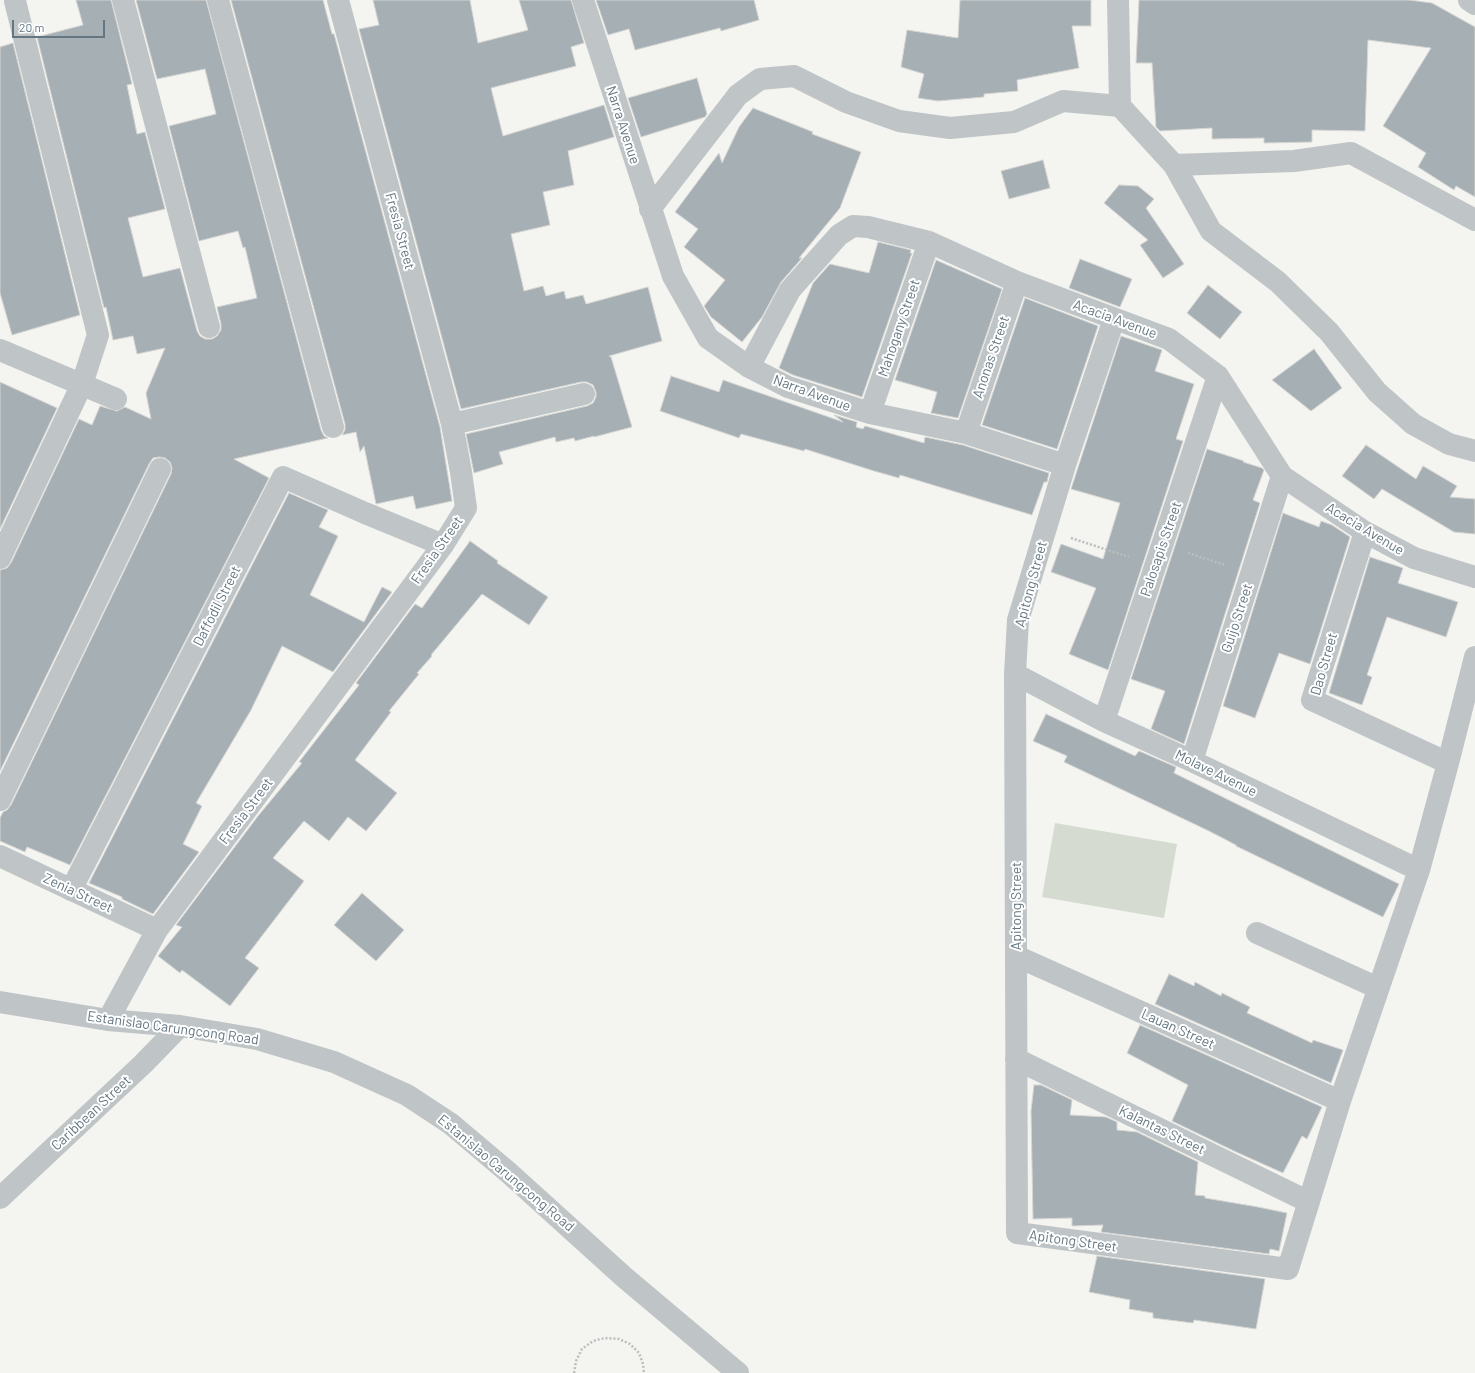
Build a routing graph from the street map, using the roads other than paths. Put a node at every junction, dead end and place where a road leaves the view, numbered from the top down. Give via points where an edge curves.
1 (123, 0) edge
2 (218, 0) edge
3 (338, 0) edge
4 (583, 0) edge
5 (1118, 0) edge
6 (1469, 0) edge
7 (12, 2) edge
8 (1475, 4) edge
9 (1120, 106) junction
10 (1174, 165) junction
11 (650, 209) junction
12 (1475, 220) edge
13 (929, 242) junction
14 (1017, 282) junction
15 (1114, 319) junction
16 (209, 327) dead end
17 (0, 350) edge
18 (749, 367) junction
19 (1218, 376) junction
20 (82, 384) junction
21 (584, 394) dead end
22 (116, 398) dead end
23 (870, 413) junction
24 (452, 424) junction
25 (333, 427) dead end
26 (966, 433) junction
27 (1475, 451) edge
28 (1065, 465) junction
29 (160, 469) dead end
30 (1282, 476) junction
31 (1365, 532) junction
32 (443, 545) junction
33 (0, 558) edge
34 (1475, 577) edge
35 (1475, 657) edge
36 (1015, 674) junction
37 (1104, 721) junction
38 (1192, 761) junction
39 (1448, 764) junction
40 (0, 800) edge
41 (0, 856) edge
42 (1419, 870) junction
43 (71, 890) junction
44 (157, 930) junction
45 (1257, 932) dead end
46 (1016, 956) junction
47 (1378, 988) junction
48 (0, 1002) edge
49 (108, 1020) junction
50 (180, 1026) junction
51 (1016, 1059) junction
52 (1340, 1102) junction
53 (0, 1198) edge
54 (1309, 1202) junction
55 (738, 1373) edge

1 - 16 street
2 - 25 street
3 - 24 street, Fresia Street
4 - 11 street, Narra Avenue
5 - 9 street
6 - 8 street
7 - 20 street via 98,335
9 - 10 street
9 - 11 street via 1062,101 1014,122 950,128 899,121 846,102 794,76 760,79 738,95
10 - 12 street via 1294,161 1351,153
10 - 27 street via 1211,231 1278,282 1324,327 1377,392 1413,424 1449,444
11 - 18 street, Narra Avenue via 673,276 708,338
13 - 14 street, Acacia Avenue
13 - 18 street, Acacia Avenue via 868,226 853,226 839,235 790,290
13 - 23 street, Mahogany Street
14 - 15 street, Acacia Avenue
14 - 26 street, Anonas Street
15 - 19 street, Acacia Avenue via 1169,339
15 - 28 street, Apitong Street
17 - 20 street
18 - 23 street, Narra Avenue via 788,387
19 - 30 street, Acacia Avenue
19 - 37 street, Palosapis Street
20 - 22 street
20 - 33 street
21 - 24 street
23 - 26 street, Narra Avenue
24 - 32 street, Fresia Street via 466,508
26 - 28 street, Narra Avenue
28 - 36 street, Apitong Street via 1018,620
29 - 40 street
30 - 31 street, Acacia Avenue
30 - 38 street, Guijo Street
31 - 34 street, Acacia Avenue via 1414,558
31 - 39 street, Dao Street via 1312,700
32 - 43 street, Daffodil Street via 283,477
32 - 44 street, Fresia Street
35 - 39 street
36 - 37 street, Molave Avenue
36 - 46 street, Apitong Street
37 - 38 street, Molave Avenue
38 - 42 street, Molave Avenue
39 - 42 street
41 - 43 street, Zenia Street
42 - 47 street
43 - 44 street, Zenia Street
44 - 49 street, Fresia Street
45 - 47 street
46 - 51 street, Apitong Street
46 - 52 street, Lauan Street
47 - 52 street
48 - 49 street, Estanislao Carungcong Road
49 - 50 street, Estanislao Carungcong Road
50 - 53 street, Caribbean Street
50 - 55 street, Estanislao Carungcong Road via 257,1039 334,1062 407,1095 451,1124 624,1277
51 - 54 street, Kalantas Street
51 - 54 street, Apitong Street via 1017,1233 1288,1269
52 - 54 street

